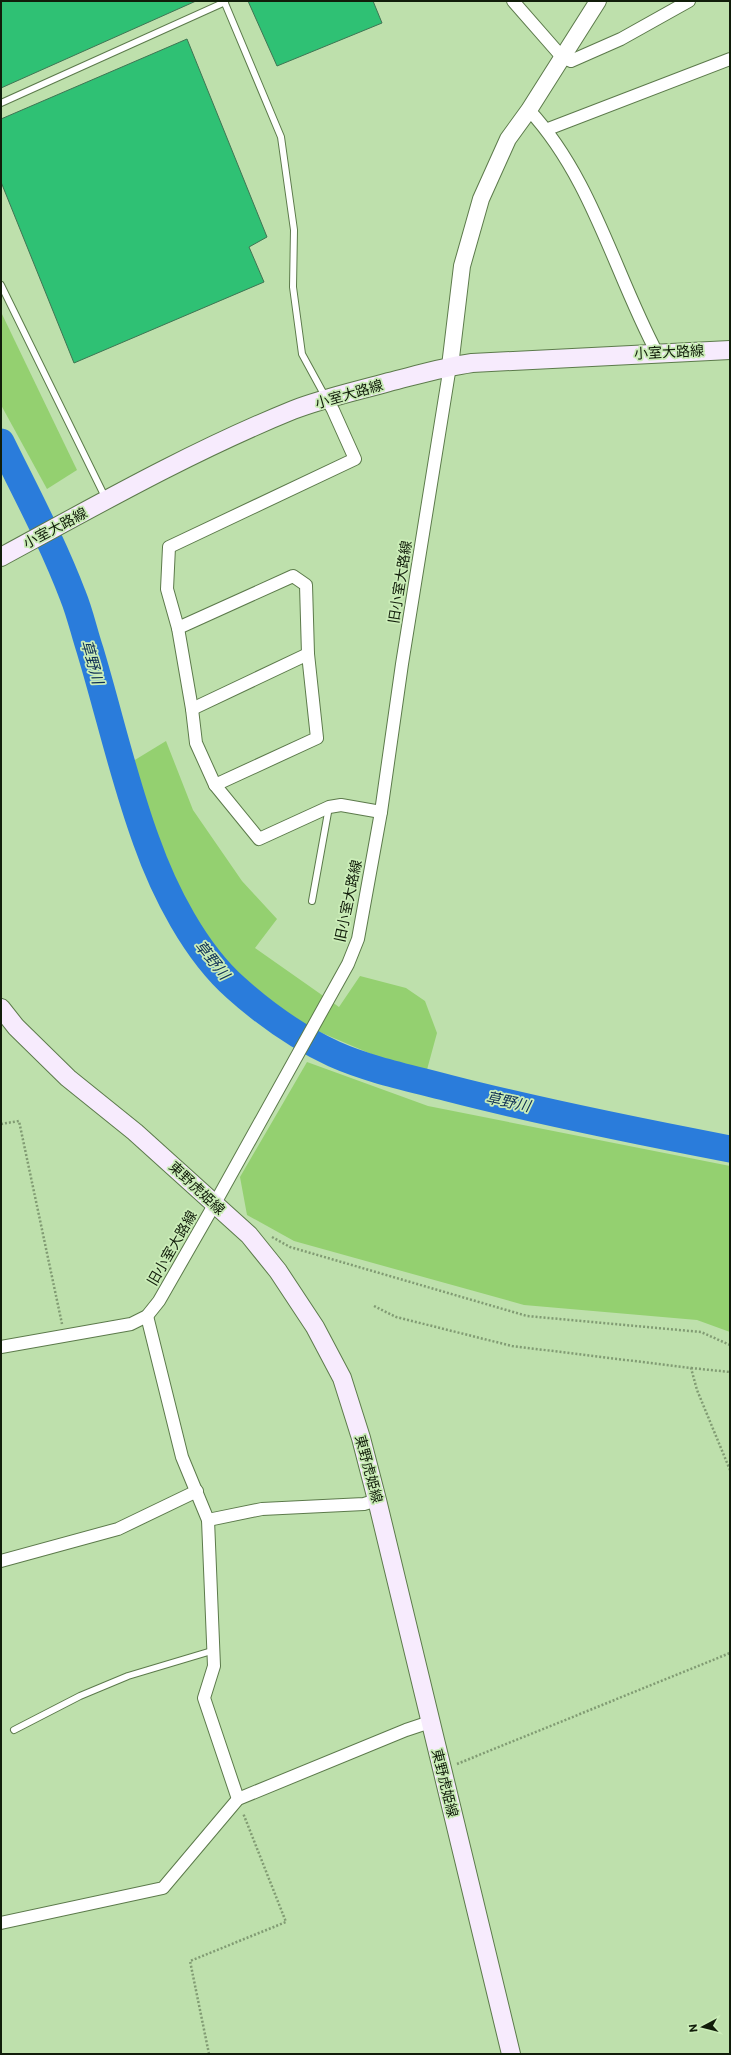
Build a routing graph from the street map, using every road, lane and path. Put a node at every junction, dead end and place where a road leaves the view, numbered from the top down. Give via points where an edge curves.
1 (513, 1) edge
2 (598, 1) edge
3 (689, 1) edge
4 (224, 2) edge
5 (562, 57) junction
6 (730, 59) edge
7 (1, 103) edge
8 (529, 110) junction
9 (548, 130) junction
10 (1, 285) edge
11 (730, 350) edge
12 (657, 353) junction
13 (450, 366) junction
14 (327, 399) junction
15 (103, 502) junction
16 (1, 557) edge
17 (178, 628) junction
18 (308, 654) junction
19 (192, 709) junction
20 (215, 785) junction
21 (329, 807) junction
22 (381, 812) junction
23 (312, 901) dead end
24 (1, 1008) edge
25 (1, 1124) edge
26 (214, 1205) junction
27 (270, 1236) dead end
28 (374, 1306) dead end
29 (147, 1316) junction
30 (65, 1336) junction
31 (730, 1345) edge
32 (1, 1347) edge
33 (691, 1368) junction
34 (730, 1372) edge
35 (730, 1470) edge
36 (197, 1491) junction
37 (377, 1500) junction
38 (208, 1520) junction
39 (1, 1561) edge
40 (214, 1650) junction
41 (730, 1653) edge
42 (430, 1722) junction
43 (14, 1730) dead end
44 (442, 1770) junction
45 (238, 1799) junction
46 (1, 1923) edge
47 (209, 2054) edge
48 (511, 2054) edge

1 - 5 street
2 - 5 street
3 - 5 street via 614,42 571,61
4 - 7 lane
4 - 14 lane via 281,137 294,230 293,287 302,354
5 - 8 street
6 - 9 street
8 - 9 street
8 - 13 street via 508,139 481,199 462,266
9 - 12 street via 583,188
10 - 15 lane
11 - 12 main road, 小室大路線
12 - 13 main road, 小室大路線
13 - 14 main road, 小室大路線
13 - 22 street, 旧小室大路線 via 403,656
14 - 15 main road, 小室大路線 via 294,410 227,440
14 - 17 street via 355,459 169,547 167,589
15 - 16 main road, 小室大路線
17 - 18 street via 293,576 306,585
17 - 19 street
18 - 19 street
18 - 20 street via 317,738
19 - 20 street via 196,743
20 - 21 street via 259,839
21 - 22 street via 341,806
21 - 23 lane
22 - 26 street, 旧小室大路線 via 358,939 348,964
24 - 26 main road, 東野虎姫線 via 16,1027 68,1078 135,1132
25 - 30 path via 18,1121
26 - 29 street, 旧小室大路線 via 159,1301
26 - 37 main road, 東野虎姫線 via 249,1235 278,1271 314,1327 342,1378
27 - 31 path via 290,1248 527,1316 701,1332
28 - 33 path via 396,1317 512,1346
29 - 30 street, 旧小室大路線 via 131,1324
29 - 36 street via 182,1457
30 - 32 street, 旧小室大路線
33 - 34 path
33 - 35 path via 697,1390
36 - 38 street
36 - 39 street via 118,1530
37 - 38 street via 364,1504 262,1509
37 - 42 main road, 東野虎姫線
38 - 40 street
40 - 43 lane via 128,1676 80,1696
40 - 45 street via 214,1666 204,1698
41 - 44 path
42 - 44 main road, 東野虎姫線
42 - 45 street
44 - 48 main road, 東野虎姫線
45 - 46 street via 162,1888
45 - 47 path via 286,1922 190,1961

